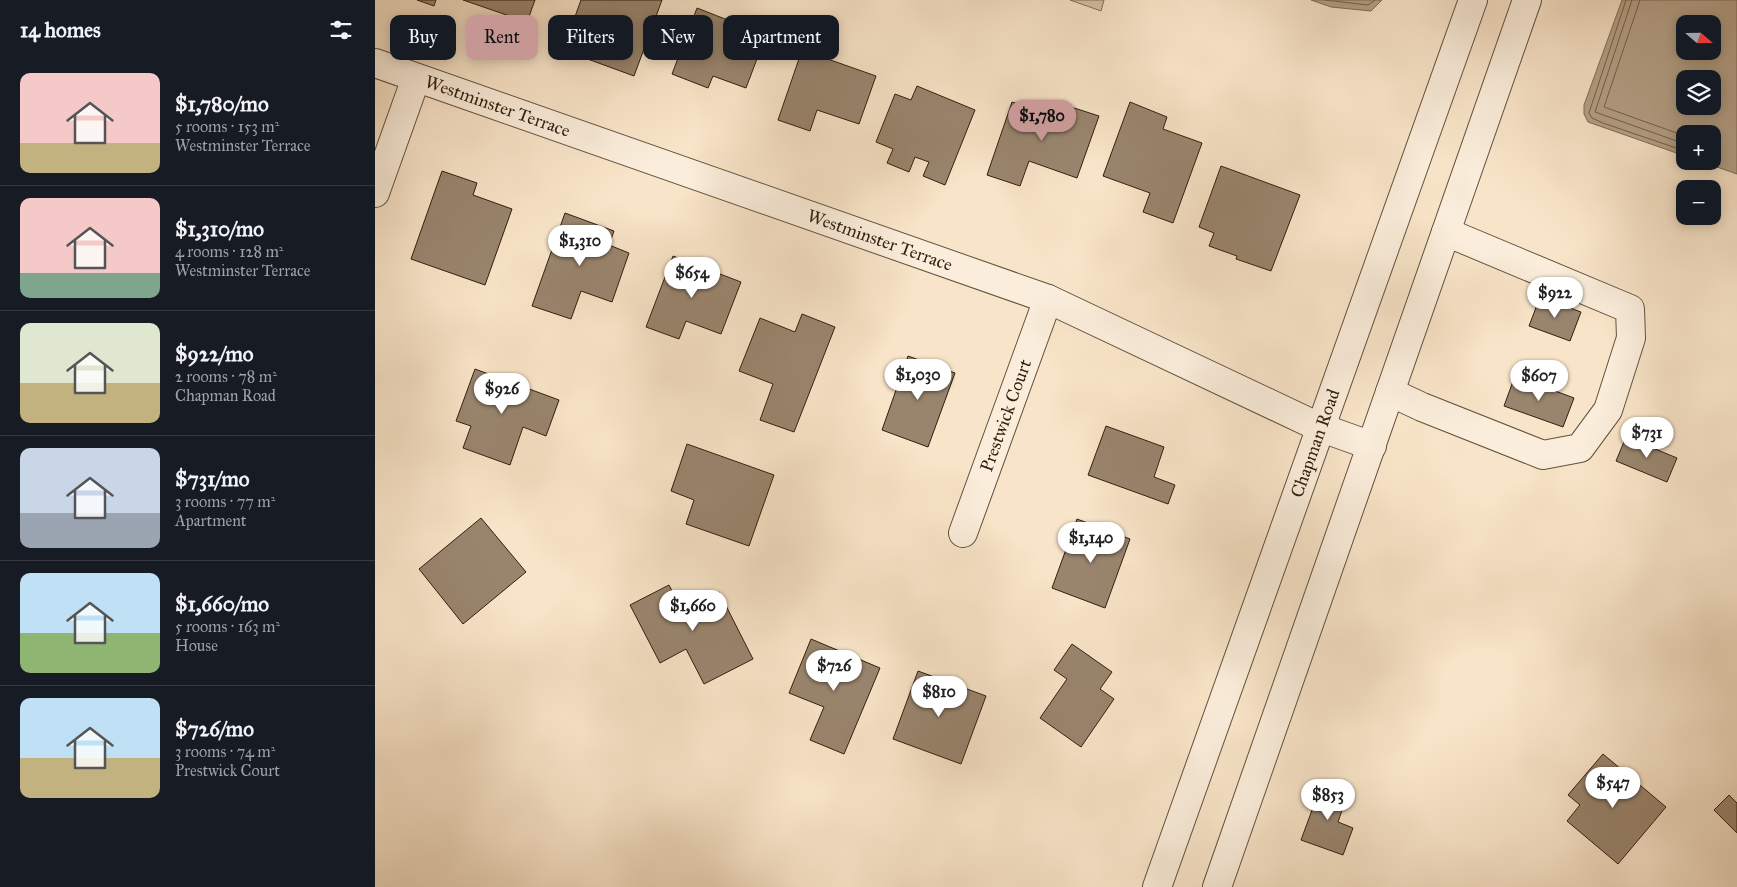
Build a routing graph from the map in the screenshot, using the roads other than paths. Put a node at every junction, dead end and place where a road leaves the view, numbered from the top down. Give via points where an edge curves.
1 (1473, 0) edge
2 (1527, 0) edge
3 (375, 63) edge
4 (416, 78) junction
5 (375, 193) edge
6 (1446, 232) junction
7 (1048, 299) junction
8 (1390, 392) junction
9 (1319, 427) junction
10 (1372, 446) junction
11 (963, 533) dead end
12 (1157, 887) edge
13 (1217, 887) edge

1 - 9 street, Chapman Road
2 - 6 street
3 - 4 street, Westminster Terrace
4 - 5 street
4 - 7 street, Westminster Terrace
6 - 8 street
6 - 8 street via 1630,310 1631,338 1608,410 1580,448 1543,455
7 - 9 street, Westminster Terrace
7 - 11 street, Prestwick Court
8 - 10 street
9 - 10 street, Westminster Terrace
9 - 12 street, Chapman Road
10 - 13 street

